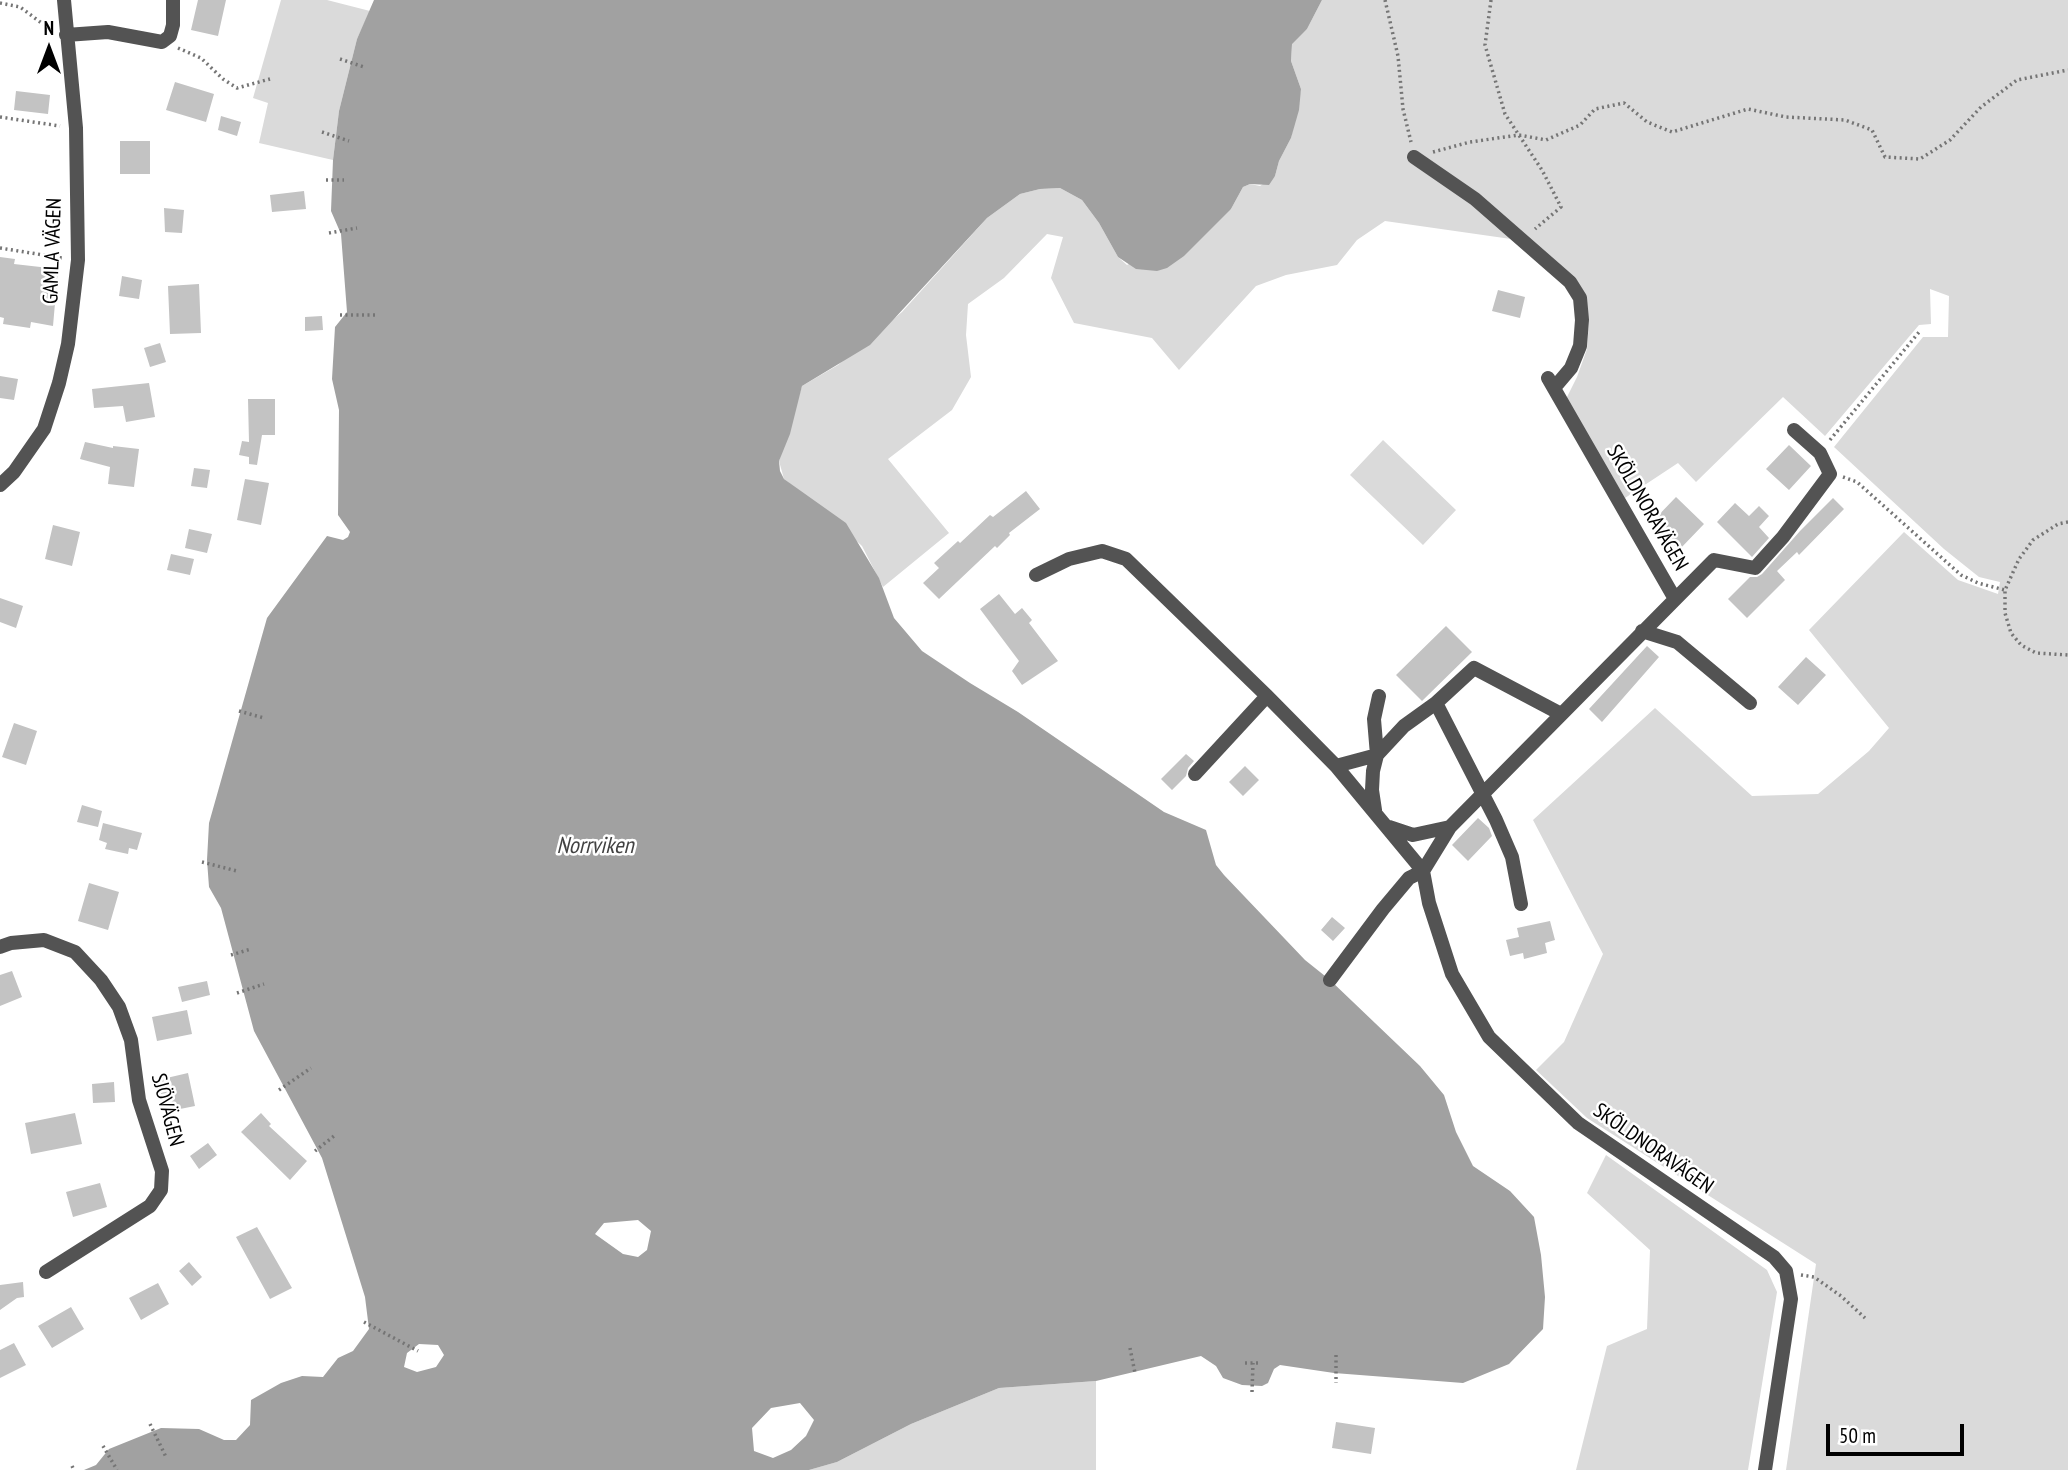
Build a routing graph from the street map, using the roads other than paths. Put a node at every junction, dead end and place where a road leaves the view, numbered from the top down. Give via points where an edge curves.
1 (64, 0) edge
2 (173, 0) edge
3 (66, 34) junction
4 (1414, 157) road end
5 (1794, 430) dead end
6 (0, 485) edge
7 (1036, 575) dead end
8 (1675, 599) junction
9 (1642, 631) junction
10 (1267, 696) junction
11 (1379, 696) dead end
12 (1750, 702) dead end
13 (1437, 704) junction
14 (1561, 715) junction
15 (1377, 755) junction
16 (1336, 766) junction
17 (1195, 774) dead end
18 (1482, 794) junction
19 (1376, 811) junction
20 (1387, 827) junction
21 (1450, 827) junction
22 (1423, 871) junction
23 (1521, 904) dead end
24 (0, 947) edge
25 (1330, 980) dead end
26 (46, 1272) dead end
27 (1765, 1470) edge

1 - 3 street, GAMLA VÄGEN
2 - 3 street via 173,25 162,42 108,32
3 - 6 street, GAMLA VÄGEN via 76,128 78,260 68,344 44,429
4 - 8 street, SKÖLDNORAVÄGEN via 1475,199 1570,282 1580,298 1580,345 1571,368 1551,383
5 - 8 street via 1820,453 1830,474 1755,568 1714,560
7 - 10 street, SKÖLDNORAVÄGEN via 1069,559 1102,551 1126,559
8 - 9 street, SKÖLDNORAVÄGEN
9 - 12 street via 1677,642
9 - 14 street, SKÖLDNORAVÄGEN
10 - 16 street, SKÖLDNORAVÄGEN
10 - 17 street
11 - 15 street via 1374,719
13 - 14 street via 1474,667
13 - 15 street via 1404,726
13 - 18 street
14 - 18 street, SKÖLDNORAVÄGEN
15 - 16 street
15 - 19 street via 1372,790
16 - 19 street, SKÖLDNORAVÄGEN
18 - 21 street, SKÖLDNORAVÄGEN
18 - 23 street via 1512,857
19 - 20 street, SKÖLDNORAVÄGEN
20 - 21 street via 1413,835
20 - 22 street, SKÖLDNORAVÄGEN
21 - 22 street, SKÖLDNORAVÄGEN
22 - 25 street via 1409,878
22 - 27 street, SKÖLDNORAVÄGEN via 1452,974 1489,1037 1578,1123 1774,1257 1786,1271 1791,1299
24 - 26 street, SJÖVÄGEN via 44,940 75,952 101,980 119,1007 131,1040 139,1100 162,1171 161,1190 150,1206

